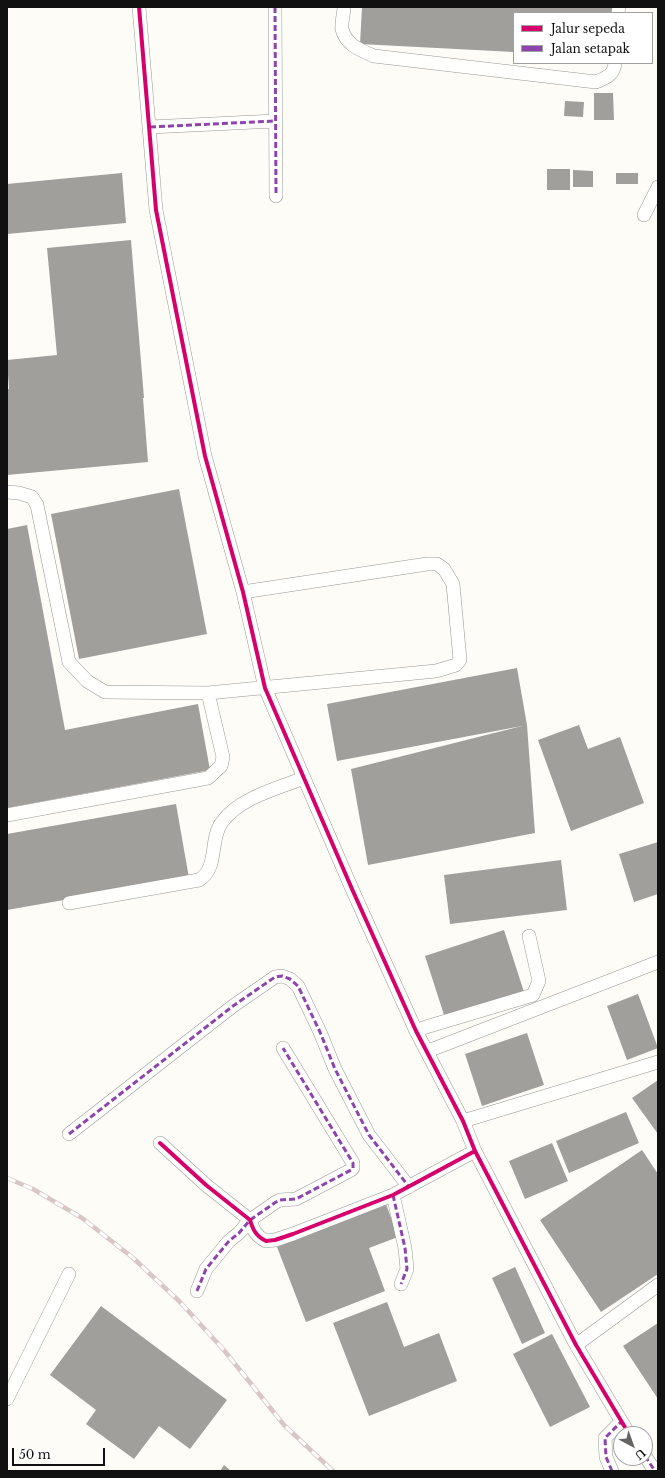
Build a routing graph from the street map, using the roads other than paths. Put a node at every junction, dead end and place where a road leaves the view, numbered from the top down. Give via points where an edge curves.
1 (139, 7) edge
2 (275, 7) edge
3 (344, 7) edge
4 (615, 64) edge
5 (275, 121) junction
6 (150, 127) junction
7 (658, 187) edge
8 (276, 196) dead end
9 (644, 215) dead end
10 (7, 492) edge
11 (243, 592) junction
12 (265, 688) junction
13 (208, 693) junction
14 (304, 778) junction
15 (7, 815) edge
16 (69, 903) dead end
17 (529, 936) dead end
18 (658, 962) edge
19 (416, 1031) junction
20 (283, 1048) dead end
21 (428, 1051) junction
22 (658, 1062) edge
23 (463, 1121) junction
24 (69, 1134) dead end
25 (160, 1143) dead end
26 (475, 1151) junction
27 (409, 1187) junction
28 (393, 1196) junction
29 (250, 1220) junction
30 (69, 1274) dead end
31 (401, 1284) dead end
32 (658, 1285) edge
33 (197, 1291) dead end
34 (576, 1345) junction
35 (7, 1399) edge
36 (621, 1422) junction
37 (624, 1426) edge
38 (612, 1471) edge

1 - 6 street
2 - 5 street
3 - 4 street via 342,28 347,39 355,48 374,56 596,82 608,77
5 - 6 street
5 - 8 street
6 - 11 street via 156,210 205,456
7 - 9 street
10 - 13 street via 32,497 37,505 69,662 87,682 105,692
11 - 12 street
11 - 12 street via 427,564 438,564 444,568 453,584 460,660 456,665 436,671
12 - 13 street
12 - 14 street
13 - 15 street via 223,757 221,766 208,778
14 - 16 street via 253,797 221,822 214,843 212,862 207,873 199,880
14 - 19 street
17 - 19 street via 539,981 533,995
18 - 21 street
19 - 21 street
20 - 29 street via 353,1168 296,1199 276,1202
21 - 23 street
22 - 23 street
23 - 26 street
24 - 27 street via 233,1006 275,977 282,976 298,986 335,1069 369,1135
25 - 29 street via 206,1185
26 - 27 street
26 - 34 street
27 - 28 street
28 - 29 street via 275,1240 266,1241 260,1237
28 - 31 street via 408,1269
29 - 33 street via 206,1268
30 - 35 street
32 - 34 street
34 - 36 street
36 - 37 street
36 - 38 street via 605,1438 606,1457

